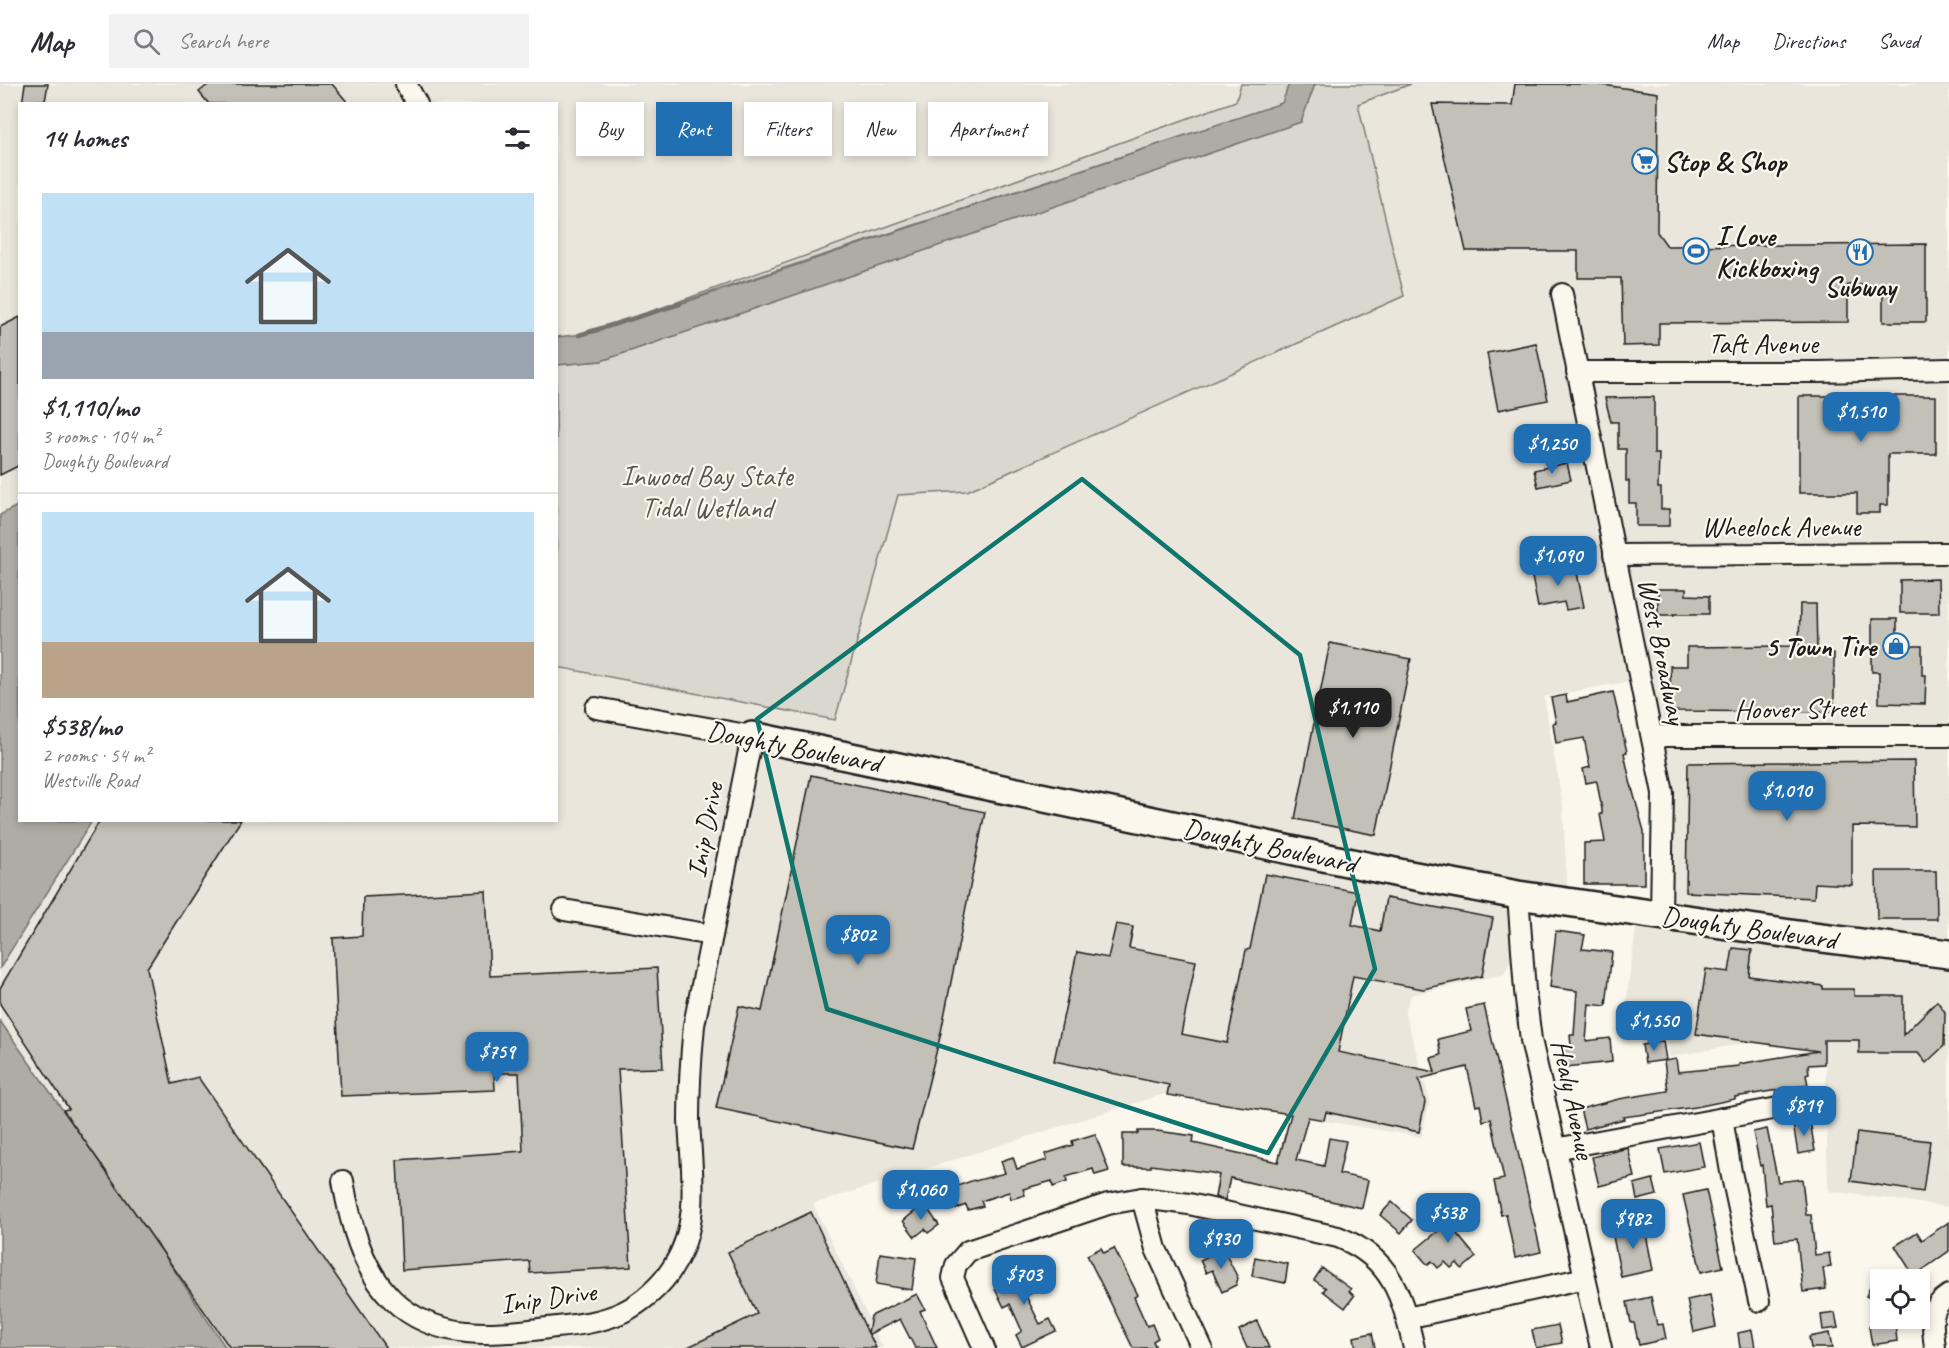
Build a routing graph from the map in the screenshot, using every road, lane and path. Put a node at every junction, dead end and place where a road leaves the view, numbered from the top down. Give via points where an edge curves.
1 (406, 84) edge
2 (416, 102) edge
3 (1562, 294) dead end
4 (1949, 369) edge
5 (1577, 372) junction
6 (1949, 553) edge
7 (1614, 555) junction
8 (596, 708) dead end
9 (752, 736) junction
10 (1652, 736) junction
11 (1949, 736) edge
12 (1518, 895) junction
13 (564, 910) dead end
14 (1661, 915) junction
15 (712, 935) junction
16 (1949, 954) edge
17 (1822, 1100) dead end
18 (1722, 1119) junction
19 (1555, 1149) junction
20 (343, 1181) dead end
21 (1142, 1198) junction
22 (1585, 1278) junction
23 (1949, 1295) edge
24 (1759, 1301) dead end
25 (1407, 1318) junction
26 (984, 1348) edge
27 (1202, 1348) edge
28 (1414, 1348) edge
29 (1601, 1348) edge
30 (1935, 1348) edge

1 - 2 street
3 - 5 street, West Broadway
4 - 5 street, Taft Avenue
5 - 7 street, West Broadway
6 - 7 street, Wheelock Avenue
7 - 10 street, West Broadway
8 - 9 street, Doughty Boulevard
9 - 12 main road, Doughty Boulevard
9 - 15 street, Inip Drive
10 - 11 street, Hoover Street
10 - 14 street, West Broadway via 1664,808
12 - 14 main road, Doughty Boulevard
12 - 19 street, Healy Avenue via 1531,1040
13 - 15 street
14 - 16 main road, Doughty Boulevard
15 - 20 street, Inip Drive via 690,1063 694,1195 687,1238 674,1267 648,1296 595,1322 504,1334 473,1334 423,1320 393,1300 369,1267
17 - 18 street
18 - 19 street
18 - 24 street
19 - 22 street, Healy Avenue
21 - 25 street via 1189,1204 1352,1243 1389,1274
21 - 26 street via 1108,1204 968,1251 959,1261 953,1278
21 - 27 street via 1156,1250
22 - 25 street
22 - 29 street, Healy Avenue
23 - 30 street via 1934,1311
25 - 28 street

